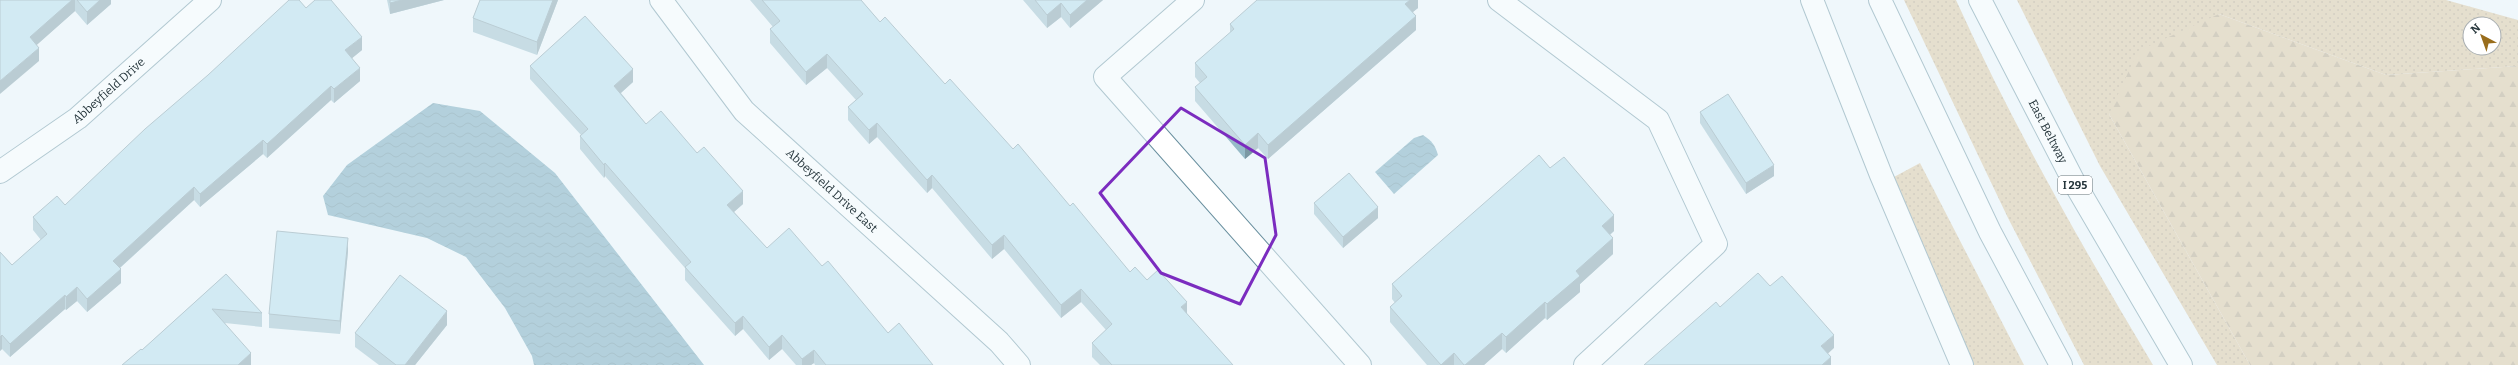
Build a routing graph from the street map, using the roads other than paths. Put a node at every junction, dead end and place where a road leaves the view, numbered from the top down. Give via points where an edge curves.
1 (210, 0) edge
2 (661, 0) edge
3 (1193, 0) edge
4 (1499, 0) edge
5 (1812, 0) edge
6 (1880, 0) edge
7 (1980, 0) edge
8 (0, 172) edge
9 (1019, 365) edge
10 (1360, 365) edge
11 (1585, 365) edge
12 (1962, 365) edge
13 (2061, 365) edge
14 (2180, 365) edge

1 - 8 main road, Abbeyfield Drive via 78,118
2 - 9 main road, Abbeyfield Drive East via 744,111 999,342
3 - 10 main road via 1105,77
4 - 11 main road via 1658,120 1716,244
5 - 12 main road via 1884,182
6 - 13 main road via 1990,232
7 - 14 main road, East Beltway / I 295 via 2075,184

